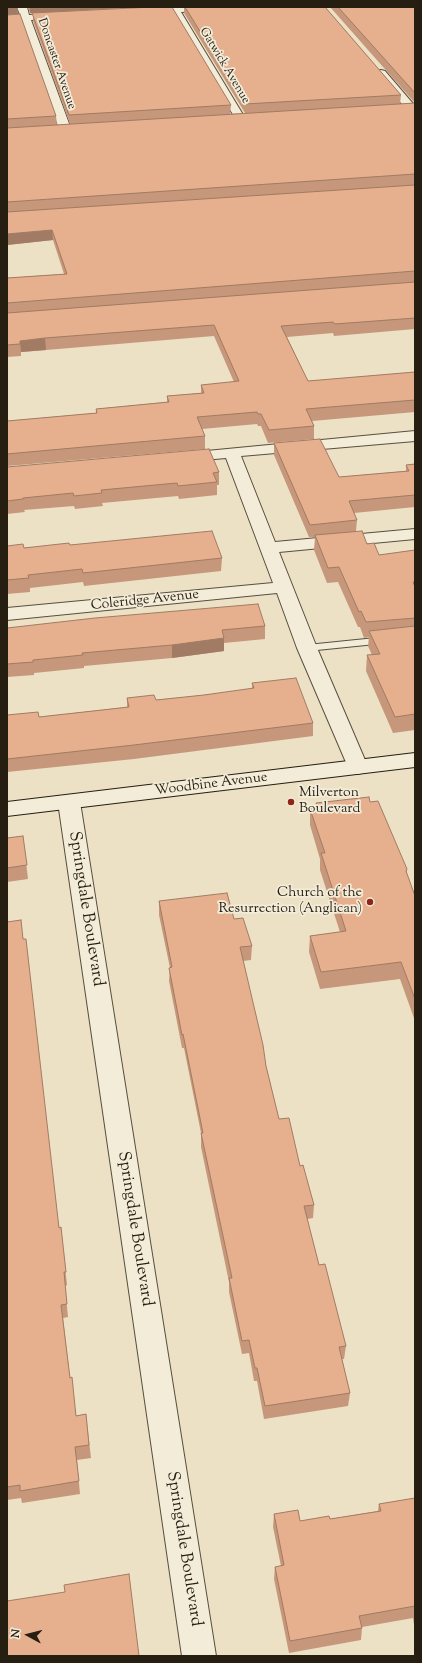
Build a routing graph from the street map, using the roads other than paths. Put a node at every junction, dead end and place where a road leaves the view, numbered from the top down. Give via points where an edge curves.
1 (22, 7) edge
2 (227, 7) edge
3 (174, 8) edge
4 (136, 12) edge
5 (74, 15) edge
6 (7, 18) edge
7 (26, 18) junction
8 (376, 68) edge
9 (413, 108) edge
10 (398, 109) edge
11 (224, 119) edge
12 (50, 130) edge
13 (415, 436) edge
14 (232, 453) junction
15 (162, 459) edge
16 (415, 534) edge
17 (270, 548) junction
18 (283, 587) junction
19 (7, 614) edge
20 (415, 637) edge
21 (307, 648) junction
22 (415, 760) edge
23 (358, 767) junction
24 (69, 802) junction
25 (7, 809) edge
26 (199, 1656) edge

1 - 7 street, Doncaster Avenue
2 - 3 street
3 - 4 street
3 - 11 street, Gatwick Avenue via 244,117
5 - 7 street
6 - 7 street
7 - 12 street, Doncaster Avenue via 69,129
8 - 9 street
9 - 10 street
13 - 14 street
14 - 15 street
14 - 17 street
16 - 17 street
17 - 18 street
18 - 19 street, Coleridge Avenue
18 - 21 street
20 - 21 lane
21 - 23 street
22 - 23 street, Woodbine Avenue
23 - 24 street, Woodbine Avenue
24 - 25 street, Woodbine Avenue
24 - 26 street, Springdale Boulevard

